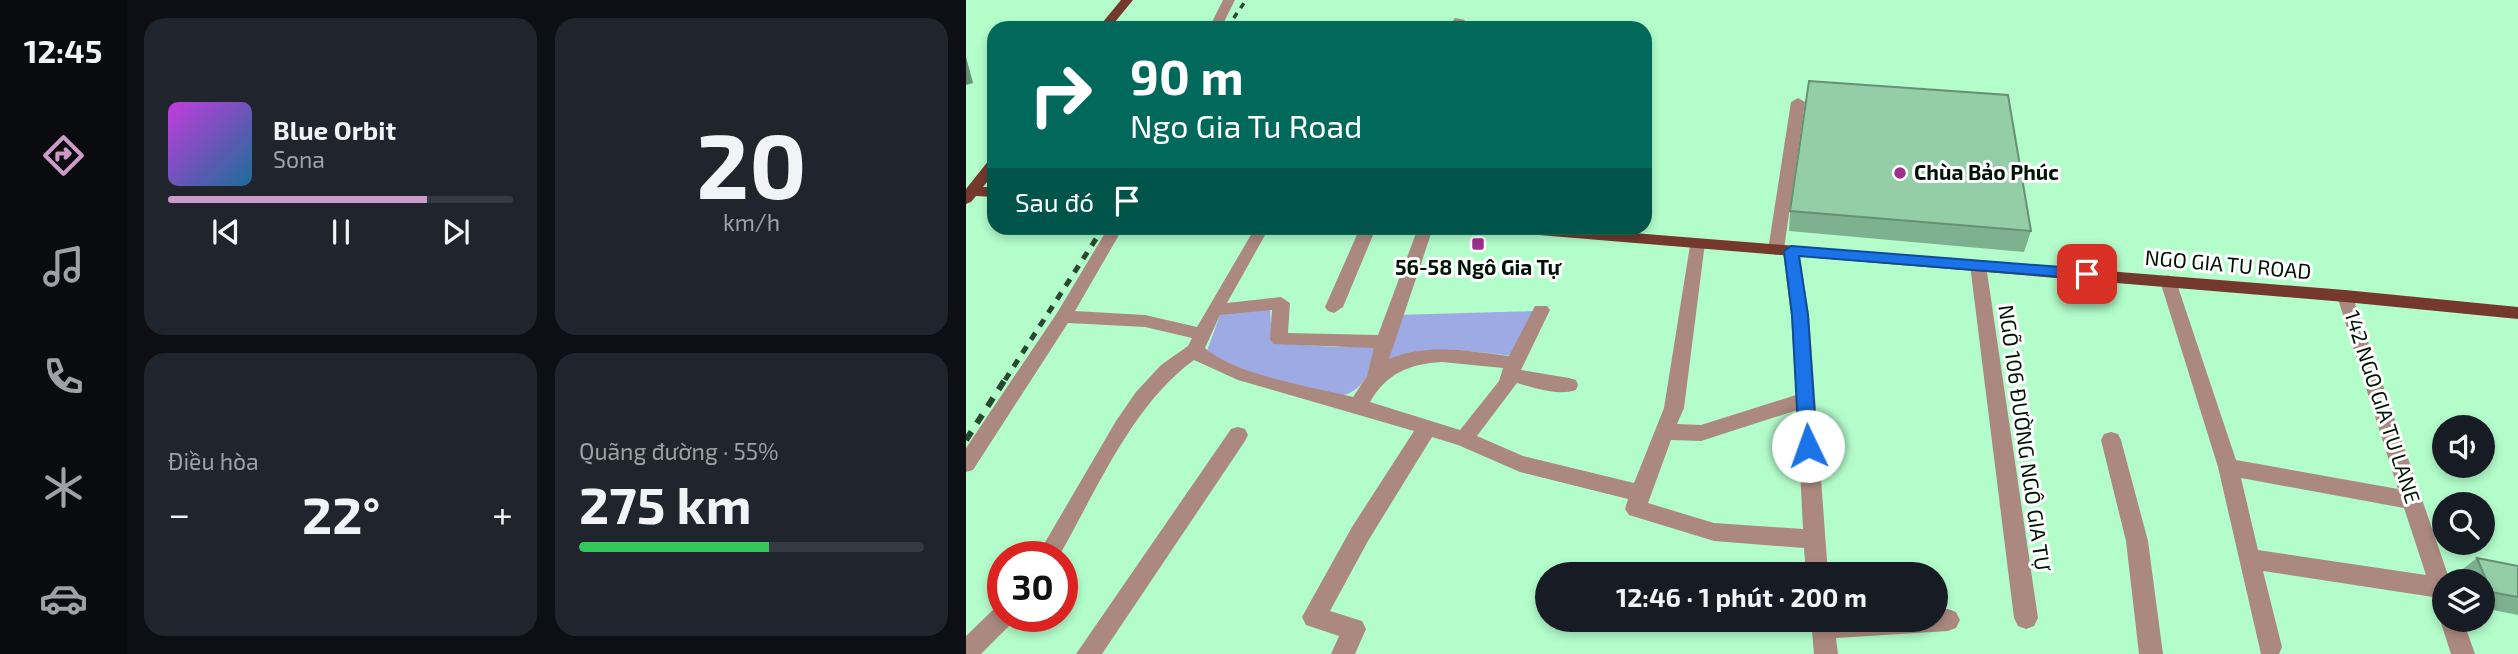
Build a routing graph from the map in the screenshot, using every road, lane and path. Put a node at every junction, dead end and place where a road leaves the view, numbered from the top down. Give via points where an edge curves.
1 (1127, 0) edge
2 (1229, 0) edge
3 (1110, 21) edge
4 (1218, 21) edge
5 (1798, 102) dead end
6 (987, 172) edge
7 (987, 193) edge
8 (969, 195) edge
9 (1111, 235) edge
10 (1258, 235) edge
11 (1365, 235) edge
12 (1423, 235) edge
13 (1600, 235) edge
14 (1696, 243) junction
15 (1783, 250) junction
16 (1978, 265) junction
17 (2168, 281) junction
18 (2345, 296) junction
19 (1335, 307) dead end
20 (1214, 310) junction
21 (1541, 310) dead end
22 (2518, 313) edge
23 (1063, 317) junction
24 (1198, 342) junction
25 (1384, 342) junction
26 (1513, 369) junction
27 (1376, 377) junction
28 (1569, 385) dead end
29 (1805, 400) junction
30 (1357, 405) junction
31 (1427, 428) junction
32 (1666, 432) junction
33 (1238, 435) dead end
34 (1464, 439) junction
35 (2111, 440) dead end
36 (966, 464) edge
37 (2228, 467) junction
38 (2412, 500) junction
39 (1638, 501) junction
40 (1813, 540) junction
41 (1057, 541) edge
42 (2250, 559) junction
43 (1815, 562) edge
44 (2435, 569) edge
45 (2432, 591) edge
46 (2026, 618) dead end
47 (987, 632) edge
48 (1824, 632) edge
49 (2456, 632) edge
50 (2270, 647) dead end
51 (966, 652) edge
52 (1088, 654) edge
53 (1343, 654) edge
54 (1826, 654) edge
55 (2151, 654) edge
56 (2463, 654) edge

1 - 3 main road
2 - 4 street
5 - 15 street
6 - 8 main road
7 - 8 main road
9 - 23 street
10 - 20 street
11 - 19 street
12 - 25 street
13 - 14 main road, NGO GIA TU ROAD
14 - 15 main road, NGO GIA TU ROAD
14 - 32 street via 1674,408
15 - 16 main road, NGO GIA TU ROAD
15 - 29 street via 1800,315
16 - 17 main road, NGO GIA TU ROAD
16 - 46 street, NGÕ 106 ĐƯỜNG NGÔ GIA TỰ
17 - 18 main road, NGO GIA TU ROAD
17 - 37 street
18 - 22 main road, NGO GIA TU ROAD
18 - 38 street, 142 NGO GIA TU LANE
20 - 24 street
20 - 25 street via 1281,303 1279,339
21 - 26 street
23 - 24 street via 1145,321
23 - 36 street
24 - 30 street via 1206,360
24 - 41 street via 1143,397
25 - 27 street
26 - 27 street via 1438,356 1399,361
26 - 28 street via 1534,381
26 - 34 street
27 - 30 street
29 - 32 street via 1701,433
29 - 40 street
30 - 31 street
31 - 34 street
31 - 53 street via 1314,617 1354,629
32 - 39 street
33 - 52 street
34 - 39 street via 1520,464
35 - 55 street via 2137,541
37 - 38 street
37 - 42 street
38 - 44 street, 142 NGO GIA TU LANE
39 - 40 street via 1714,532
40 - 43 street
42 - 45 street
42 - 50 street
47 - 51 street
48 - 54 street
49 - 56 street

